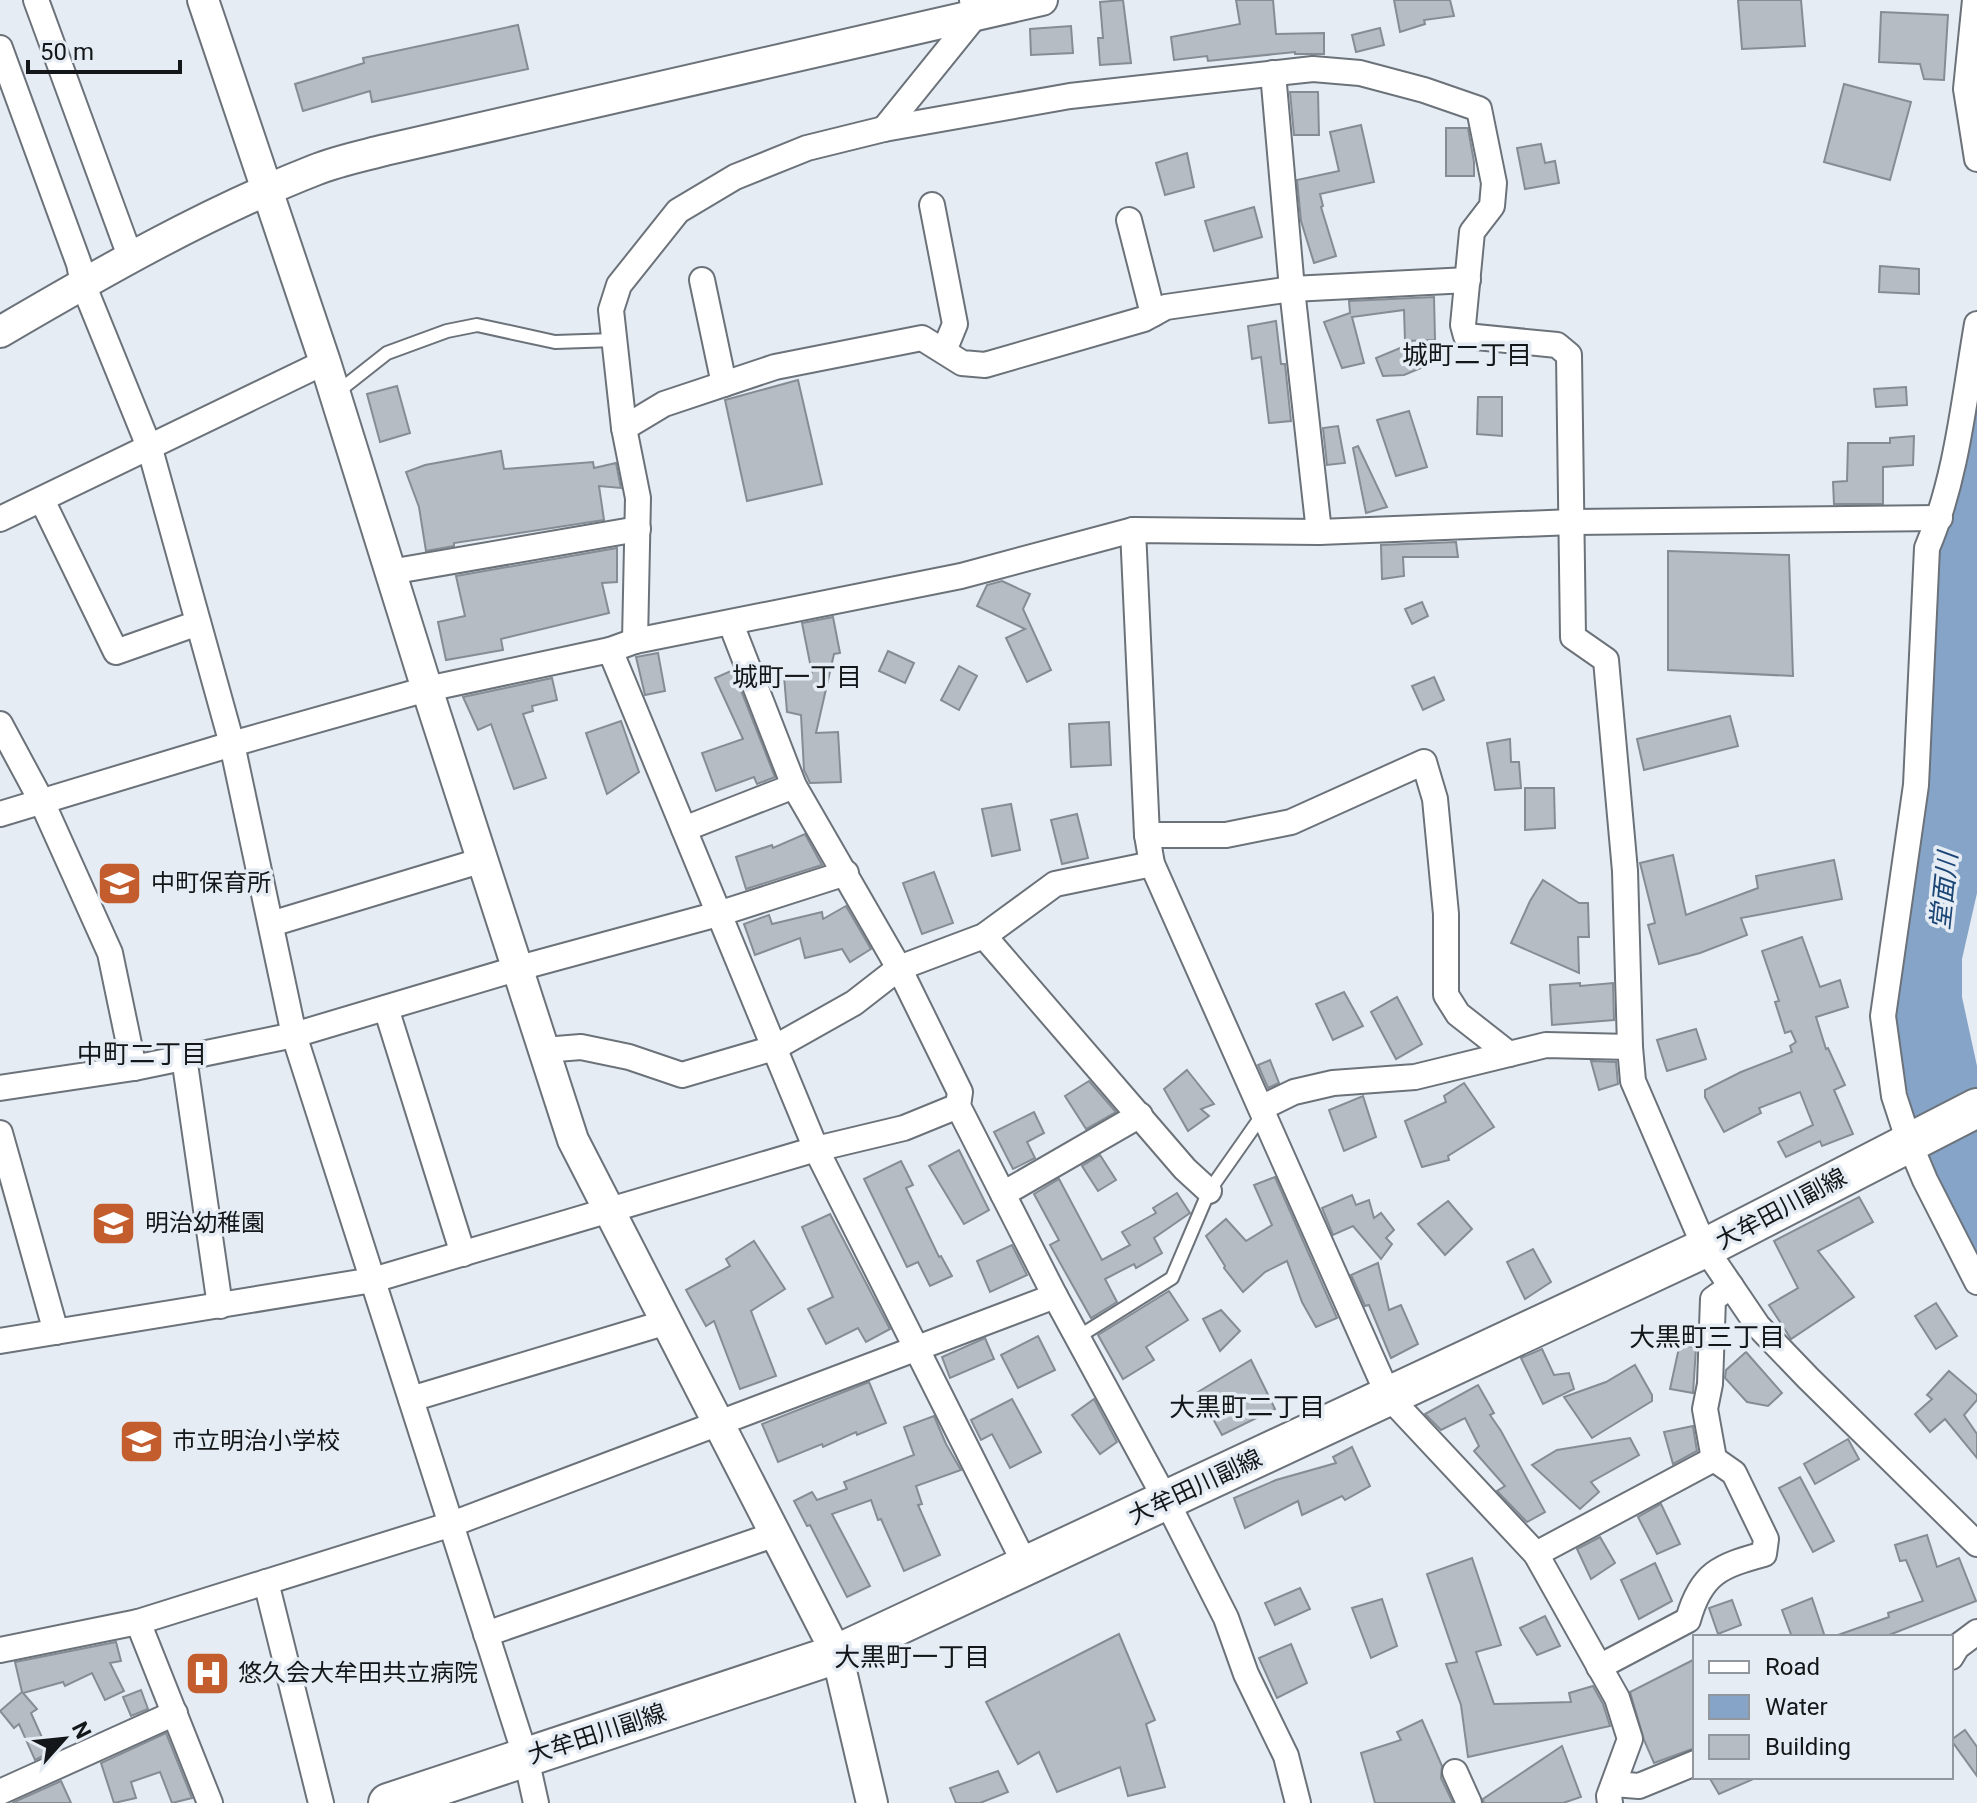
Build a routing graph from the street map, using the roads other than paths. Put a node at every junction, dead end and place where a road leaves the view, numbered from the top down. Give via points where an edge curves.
1 (36, 0) edge
2 (203, 0) edge
3 (1042, 0) edge
4 (1975, 0) edge
5 (970, 5) edge
6 (0, 48) edge
7 (1273, 73) junction
8 (884, 129) junction
9 (1977, 159) edge
10 (264, 184) junction
11 (932, 205) dead end
12 (1129, 220) dead end
13 (128, 250) junction
14 (81, 274) junction
15 (702, 280) dead end
16 (1468, 280) junction
17 (1292, 289) junction
18 (0, 310) edge
19 (1153, 314) junction
20 (1977, 324) edge
21 (0, 332) edge
22 (615, 340) junction
23 (944, 351) junction
24 (325, 362) junction
25 (724, 384) junction
26 (335, 394) junction
27 (624, 428) junction
28 (150, 449) junction
29 (42, 500) junction
30 (1940, 518) junction
31 (0, 519) edge
32 (1573, 522) junction
33 (638, 529) junction
34 (1133, 530) junction
35 (1319, 532) junction
36 (390, 572) junction
37 (198, 623) junction
38 (731, 624) junction
39 (635, 641) junction
40 (610, 650) junction
41 (427, 689) junction
42 (0, 724) edge
43 (232, 744) junction
44 (794, 786) junction
45 (42, 802) junction
46 (0, 814) edge
47 (684, 829) junction
48 (1147, 835) junction
49 (483, 860) junction
50 (1152, 864) junction
51 (846, 873) junction
52 (718, 914) junction
53 (271, 924) junction
54 (984, 936) junction
55 (519, 968) junction
56 (899, 968) junction
57 (386, 1008) junction
58 (294, 1035) junction
59 (1630, 1047) junction
60 (774, 1048) junction
61 (544, 1050) junction
62 (1509, 1054) junction
63 (184, 1057) junction
64 (134, 1068) junction
65 (0, 1088) edge
66 (958, 1106) junction
67 (1977, 1108) edge
68 (1262, 1111) junction
69 (1140, 1115) junction
70 (0, 1133) edge
71 (1912, 1140) junction
72 (816, 1149) junction
73 (1209, 1191) junction
74 (1003, 1194) junction
75 (610, 1210) junction
76 (1705, 1248) junction
77 (463, 1254) junction
78 (373, 1280) junction
79 (1977, 1282) edge
80 (1731, 1286) junction
81 (1055, 1296) junction
82 (220, 1306) junction
83 (667, 1322) junction
84 (56, 1332) junction
85 (1078, 1337) junction
86 (0, 1341) edge
87 (918, 1349) junction
88 (1389, 1397) junction
89 (411, 1399) junction
90 (719, 1422) junction
91 (1714, 1459) junction
92 (1166, 1500) junction
93 (452, 1524) junction
94 (776, 1534) junction
95 (1977, 1544) edge
96 (1536, 1554) junction
97 (1026, 1566) junction
98 (266, 1582) junction
99 (138, 1622) junction
100 (1977, 1632) edge
101 (486, 1634) junction
102 (0, 1650) edge
103 (837, 1654) junction
104 (1953, 1654) edge
105 (1599, 1667) junction
106 (175, 1713) junction
107 (526, 1758) junction
108 (1693, 1764) edge
109 (1455, 1772) dead end
110 (0, 1792) edge
111 (1608, 1796) edge
112 (210, 1803) edge
113 (321, 1803) edge
114 (388, 1803) edge
115 (536, 1803) edge
116 (872, 1803) edge
117 (1298, 1803) edge
118 (1469, 1803) edge

1 - 13 street
2 - 10 street
3 - 5 street
4 - 9 street via 1966,89
5 - 8 street
5 - 10 street via 381,132 310,152
6 - 14 street
7 - 8 street via 1070,96
7 - 16 street via 1360,73 1479,109 1494,183 1492,206 1472,232
7 - 17 street
8 - 22 street via 807,148 735,177 678,211 619,285 611,310
10 - 13 street via 194,205
10 - 24 street
11 - 23 street via 955,324
12 - 19 street
13 - 14 street
14 - 18 street
14 - 21 street
14 - 28 street
15 - 25 street
16 - 17 street
16 - 32 street via 1466,336 1557,345 1569,355
17 - 19 street via 1166,307
17 - 35 street
19 - 23 street via 985,365 962,363
20 - 30 street
22 - 26 lane via 555,342 477,325 387,353
22 - 27 street
23 - 25 street via 922,338 775,367
24 - 26 street
24 - 28 street
25 - 27 street via 664,404
26 - 36 street
27 - 33 street via 638,498
28 - 29 street
28 - 37 street
29 - 31 street
29 - 37 street via 116,652
30 - 32 street
30 - 71 street via 1927,548 1916,785 1883,1016 1894,1096
32 - 35 street
32 - 59 street via 1573,637 1606,660 1625,871
33 - 36 street
33 - 39 street
34 - 35 street
34 - 38 street via 961,576
34 - 48 street
36 - 41 street
37 - 43 street
38 - 39 street
38 - 44 street
39 - 40 street
40 - 41 street
40 - 47 street
41 - 43 street
41 - 49 street
42 - 45 street
43 - 45 street
43 - 53 street
44 - 47 street
44 - 51 street
45 - 46 street
45 - 64 street via 110,953
47 - 52 street
48 - 50 street
48 - 62 street via 1226,835 1291,822 1424,762 1438,828 1446,995 1458,1014
49 - 53 street
49 - 55 street
50 - 54 street via 1055,884
50 - 68 street
51 - 52 street
51 - 56 street
52 - 55 street
52 - 60 street
53 - 58 street
54 - 56 street
54 - 69 street
55 - 57 street
55 - 61 street
56 - 60 street via 854,1003
56 - 66 street via 960,1092
57 - 58 street
57 - 77 street
58 - 63 street
58 - 78 street
59 - 62 street via 1546,1045
59 - 76 street via 1633,1081
60 - 61 street via 682,1075 581,1047
60 - 72 street
61 - 75 street via 573,1140
62 - 68 street via 1415,1077 1294,1092
63 - 64 street
63 - 82 street
64 - 65 street
66 - 72 street via 904,1128
66 - 74 street
67 - 71 main road, 大牟田川副線
68 - 73 lane
68 - 88 street
69 - 73 street
69 - 74 street
70 - 84 street
71 - 76 main road, 大牟田川副線
71 - 79 street via 1925,1180
72 - 75 street
72 - 87 street
73 - 85 lane via 1172,1278
74 - 81 street
75 - 77 street
75 - 83 street
76 - 80 street
76 - 88 main road, 大牟田川副線
77 - 78 street
78 - 82 street
78 - 89 street
80 - 91 street via 1713,1299 1705,1409
80 - 95 street via 1758,1326
81 - 85 street
81 - 87 street
82 - 84 street
83 - 89 street
83 - 90 street
84 - 86 street
85 - 92 street
87 - 90 street
87 - 97 street
88 - 92 main road, 大牟田川副線
88 - 96 street
89 - 93 street
90 - 93 street
90 - 94 street
91 - 96 street
91 - 105 street via 1734,1473 1766,1539 1764,1554 1731,1563 1711,1576 1695,1595 1688,1620
92 - 97 main road, 大牟田川副線
92 - 117 street via 1226,1618 1286,1756
93 - 98 street
93 - 101 street
94 - 101 street
94 - 103 street
96 - 105 street
97 - 103 main road, 大牟田川副線
98 - 99 street
98 - 113 street
99 - 102 street
99 - 106 street
100 - 104 street
101 - 107 street
103 - 107 main road, 大牟田川副線
103 - 116 street
105 - 111 street via 1617,1698 1630,1739
106 - 110 street
106 - 112 street
107 - 114 main road, 大牟田川副線
107 - 115 street
108 - 111 street
109 - 118 street

